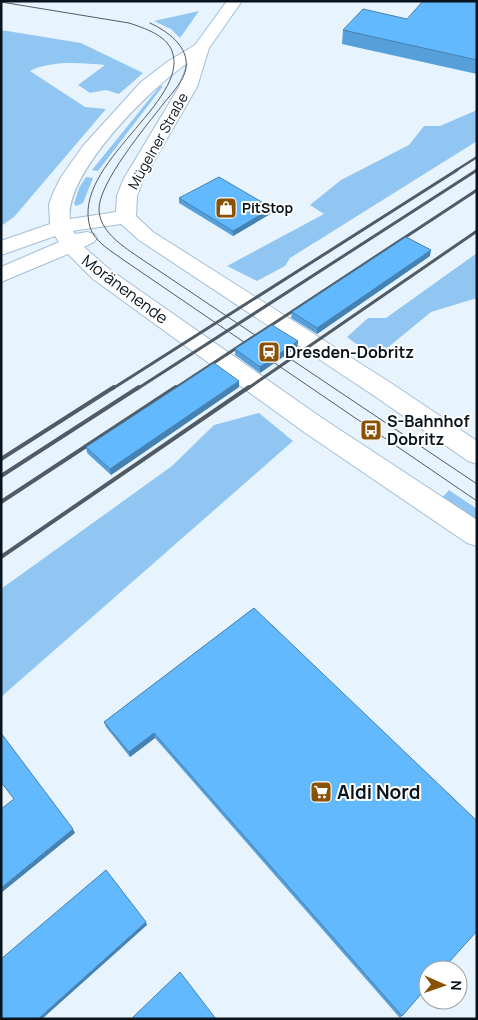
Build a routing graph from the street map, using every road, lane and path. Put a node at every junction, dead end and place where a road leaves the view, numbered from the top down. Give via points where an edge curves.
1 (235, 1) edge
2 (200, 48) junction
3 (126, 218) junction
4 (66, 236) junction
5 (1, 249) edge
6 (1, 275) edge
7 (477, 454) edge
8 (477, 535) edge

1 - 2 main road, Mügelner Straße
2 - 3 main road, Mügelner Straße via 188,87 133,180 127,196
2 - 4 main road, Mügelner Straße via 147,86 75,171 59,204 58,215
3 - 4 main road via 106,229
3 - 7 main road via 146,236
4 - 5 main road via 33,235
4 - 6 main road
4 - 8 main road, Moränenende via 101,274 313,425

